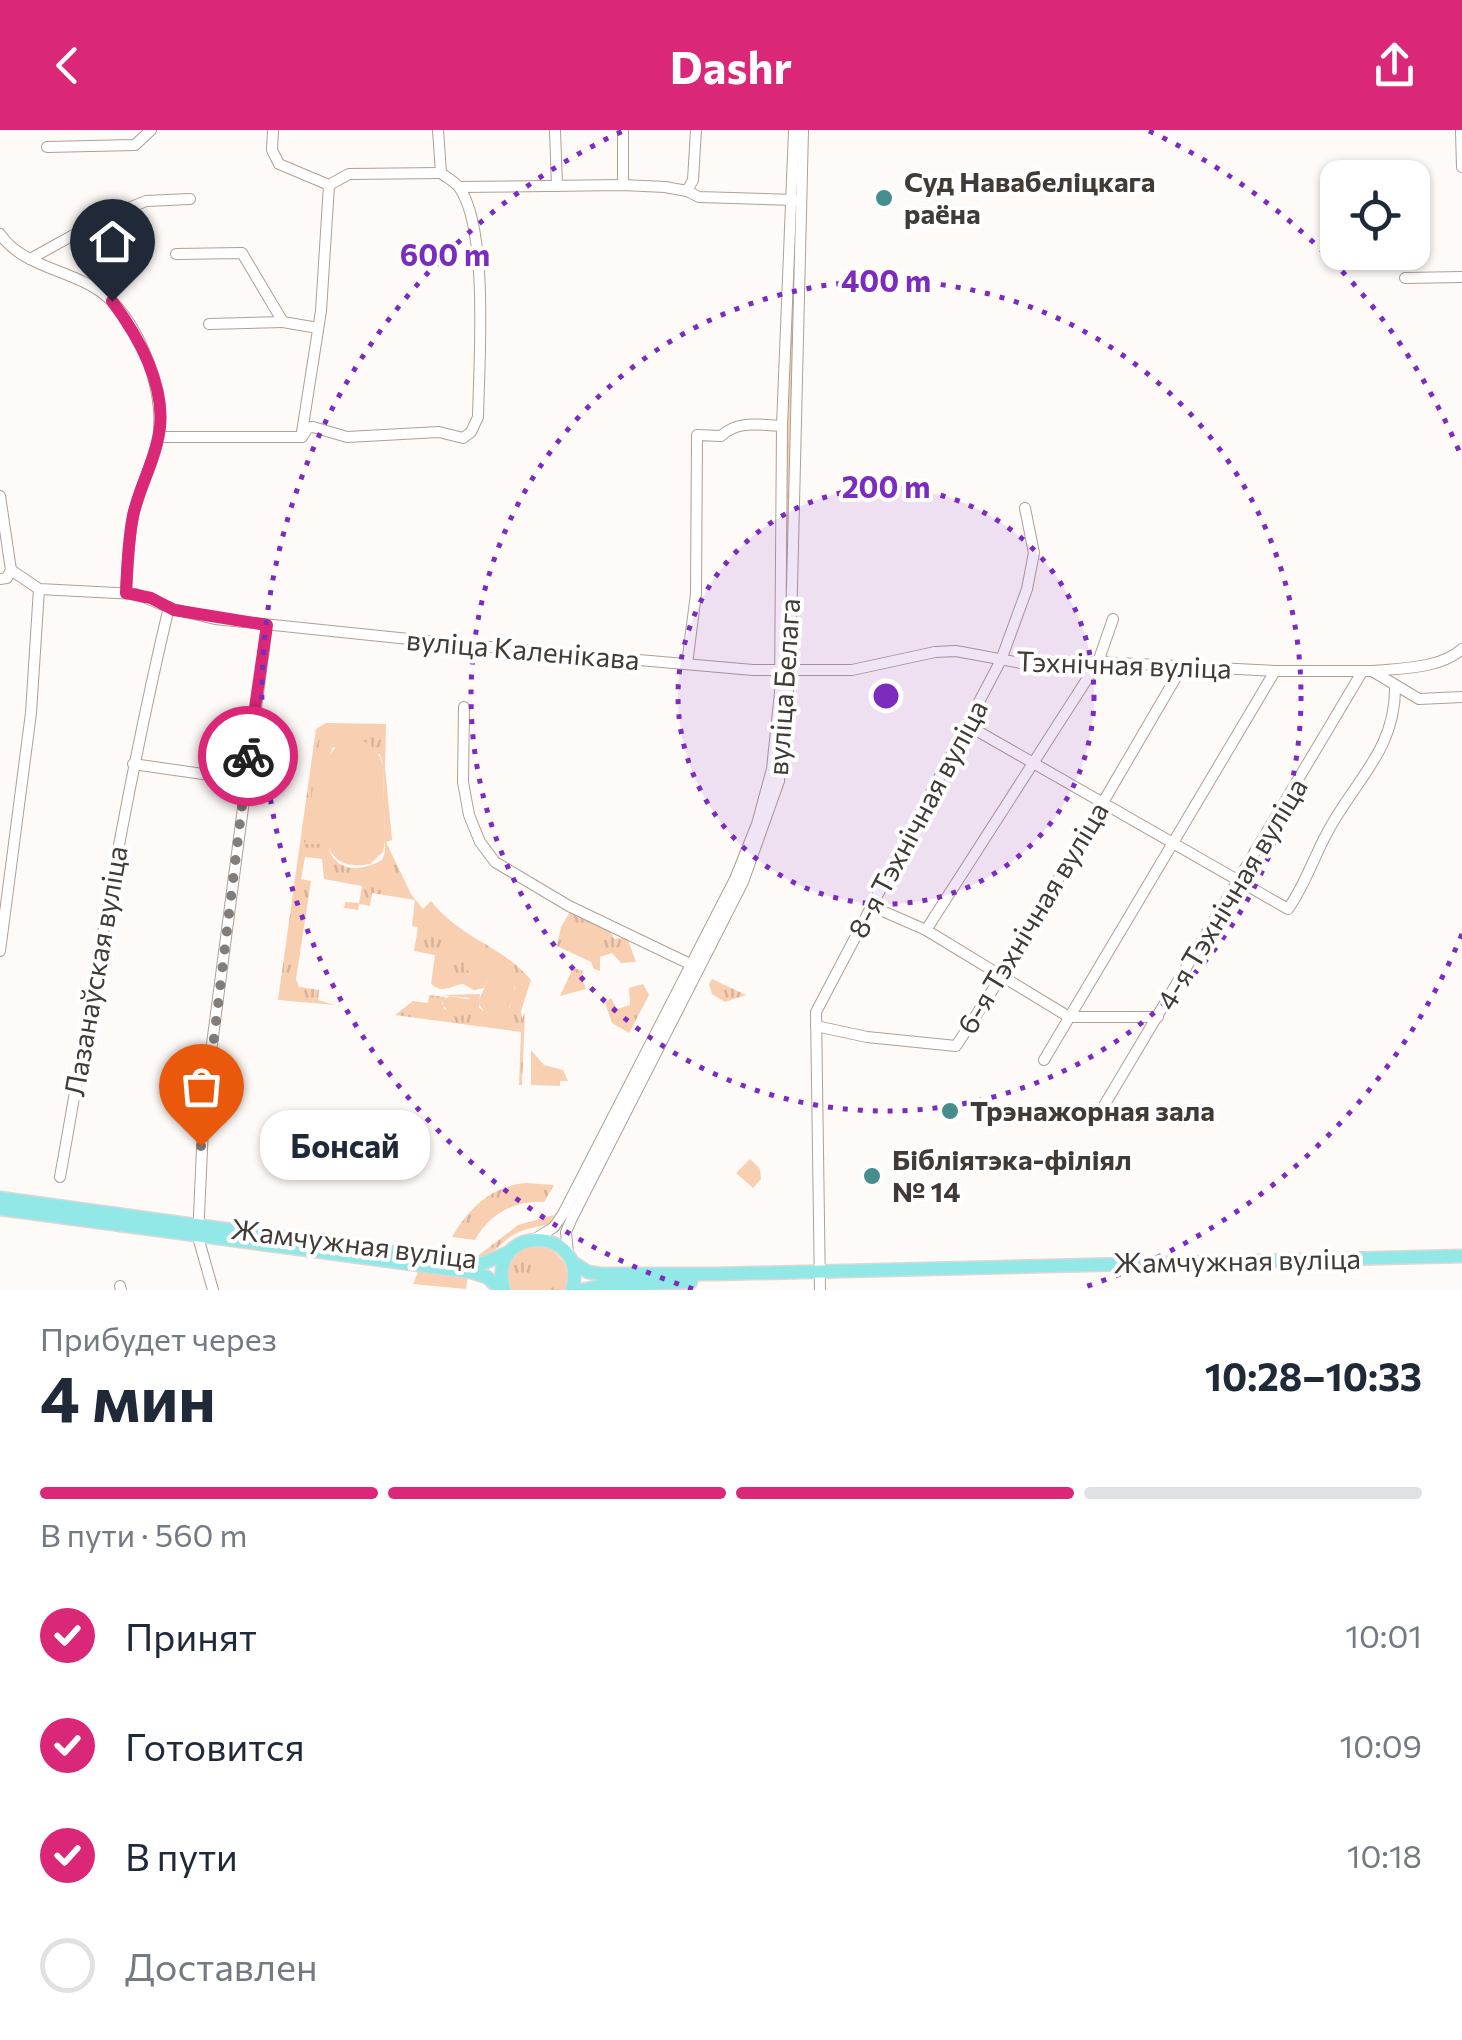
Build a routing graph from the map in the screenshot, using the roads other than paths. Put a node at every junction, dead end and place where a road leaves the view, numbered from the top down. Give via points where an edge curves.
1 (272, 130) edge
2 (438, 130) edge
3 (555, 130) edge
4 (623, 130) edge
5 (696, 130) edge
6 (794, 130) edge
7 (803, 130) edge
8 (1462, 130) edge
9 (149, 131) edge
10 (47, 148) dead end
11 (1462, 167) edge
12 (441, 173) junction
13 (330, 185) junction
14 (623, 185) junction
15 (557, 186) junction
16 (459, 188) junction
17 (687, 192) junction
18 (190, 199) dead end
19 (795, 200) junction
20 (0, 234) edge
21 (176, 254) dead end
22 (30, 259) junction
23 (1405, 278) dead end
24 (1462, 278) edge
25 (282, 322) junction
26 (209, 324) dead end
27 (318, 328) junction
28 (782, 426) junction
29 (159, 437) junction
30 (302, 438) junction
31 (0, 496) edge
32 (1024, 508) dead end
33 (11, 570) junction
34 (0, 579) edge
35 (38, 589) junction
36 (126, 593) junction
37 (168, 607) junction
38 (1113, 620) dead end
39 (267, 625) junction
40 (1462, 649) edge
41 (1002, 660) junction
42 (1098, 662) junction
43 (687, 664) junction
44 (1182, 667) junction
45 (785, 670) junction
46 (1274, 670) junction
47 (1367, 672) junction
48 (1395, 687) junction
49 (1462, 697) edge
50 (464, 707) dead end
51 (968, 725) junction
52 (133, 764) junction
53 (1033, 765) junction
54 (245, 780) junction
55 (1101, 804) junction
56 (1172, 842) junction
57 (4, 877) edge
58 (1238, 882) junction
59 (871, 906) junction
60 (926, 930) junction
61 (0, 951) edge
62 (692, 965) junction
63 (1001, 976) junction
64 (1069, 1017) junction
65 (1158, 1017) junction
66 (816, 1026) junction
67 (1044, 1060) dead end
68 (1098, 1114) dead end
69 (60, 1178) dead end
70 (0, 1198) edge
71 (0, 1209) edge
72 (198, 1231) junction
73 (535, 1239) junction
74 (509, 1252) junction
75 (1462, 1256) edge
76 (571, 1259) junction
77 (823, 1277) edge
78 (213, 1290) edge
79 (502, 1290) edge
80 (572, 1290) edge
81 (582, 1290) edge

1 - 13 street via 279,164
2 - 12 street
3 - 15 street
4 - 14 street
5 - 17 street via 694,180
6 - 19 street, вуліца Белага
7 - 19 street, вуліца Белага
8 - 11 street
9 - 10 street via 135,145
12 - 13 street via 349,174
12 - 16 street
13 - 27 street
14 - 15 street
14 - 17 street
15 - 16 street
16 - 30 street via 477,252 478,416 472,432 463,438 439,432 347,437 313,427
17 - 19 street
18 - 22 street via 146,200
19 - 28 street, вуліца Белага
19 - 45 street, вуліца Белага
20 - 22 street
21 - 25 street via 242,253
22 - 29 street via 93,286 128,323 157,391
23 - 24 street
25 - 26 street
25 - 27 street
27 - 30 street
28 - 43 street via 735,425 720,436 696,435 696,594
28 - 45 street, вуліца Белага
29 - 30 street
29 - 36 street via 134,514
31 - 33 street
32 - 41 street, 8-я Тэхнічная вуліца via 1034,553
33 - 34 street
33 - 35 street
35 - 36 street, вуліца Каленікава
35 - 57 street via 31,713
36 - 37 street, вуліца Каленікава
37 - 39 street, вуліца Каленікава
37 - 52 street, Лазанаўская вуліца
38 - 42 street
39 - 43 street, вуліца Каленікава
39 - 54 street
40 - 47 street, Тэхнічная вуліца via 1428,665
41 - 42 street, Тэхнічная вуліца via 1060,667
41 - 45 street, Тэхнічная вуліца via 956,651 852,670
41 - 51 street, 8-я Тэхнічная вуліца
42 - 44 street, Тэхнічная вуліца
42 - 53 street
43 - 45 street, вуліца Каленікава
44 - 46 street, Тэхнічная вуліца
44 - 55 street, 6-я Тэхнічная вуліца
45 - 62 street, вуліца Белага via 757,824
45 - 76 street, вуліца Белага via 781,767 760,840 572,1218 566,1232
46 - 47 street, Тэхнічная вуліца
46 - 56 street
47 - 48 street
47 - 58 street, 4-я Тэхнічная вуліца
48 - 49 street via 1419,699
48 - 58 street via 1384,746 1328,830 1288,909
50 - 62 street via 469,815 495,862
51 - 53 street
51 - 59 street, 8-я Тэхнічная вуліца
52 - 54 street
52 - 69 street, Лазанаўская вуліца
53 - 55 street
53 - 60 street
54 - 72 street via 204,1105
55 - 56 street
55 - 63 street, 6-я Тэхнічная вуліца
56 - 58 street
56 - 64 street
57 - 61 street
58 - 65 street, 4-я Тэхнічная вуліца
59 - 60 street
59 - 66 street, 8-я Тэхнічная вуліца via 816,1012
60 - 63 street
62 - 73 street, вуліца Белага via 563,1214
63 - 64 street
63 - 66 street, 6-я Тэхнічная вуліца via 956,1046
64 - 65 street
64 - 67 street
65 - 68 street, 4-я Тэхнічная вуліца
66 - 77 street
70 - 72 main road
71 - 72 main road
72 - 74 main road, Жамчужная вуліца via 472,1263
72 - 78 street
72 - 79 main road, Жамчужная вуліца via 471,1272
73 - 74 main road, Жамчужная вуліца
73 - 76 main road, Жамчужная вуліца via 551,1241
74 - 79 main road
75 - 77 main road, Жамчужная вуліца
76 - 77 main road, Жамчужная вуліца via 601,1274
76 - 80 main road
77 - 81 main road, Жамчужная вуліца

